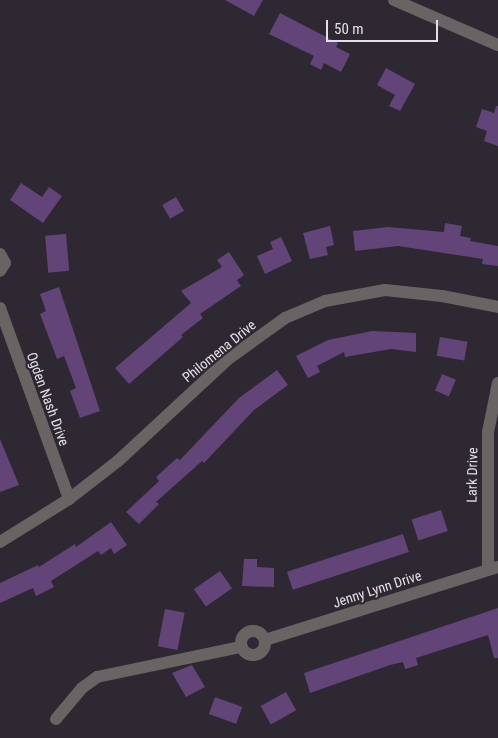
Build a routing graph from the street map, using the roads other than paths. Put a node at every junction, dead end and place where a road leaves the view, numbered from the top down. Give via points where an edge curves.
1 (394, 0) edge
2 (498, 45) edge
3 (0, 254) edge
4 (0, 271) edge
5 (498, 307) edge
6 (0, 308) edge
7 (498, 384) edge
8 (69, 499) junction
9 (0, 542) edge
10 (493, 567) edge
11 (265, 640) junction
12 (241, 647) junction
13 (56, 719) dead end

1 - 2 street
3 - 4 street via 5,263
5 - 8 street, Philomena Drive via 442,296 385,290 324,301 285,318 228,360 118,461
6 - 8 street, Ogden Nash Drive
7 - 10 street, Lark Drive via 488,432
8 - 9 street, Philomena Drive
10 - 11 street, Jenny Lynn Drive
11 - 12 street, Jenny Lynn Drive via 264,649 256,656 247,654
11 - 12 street via 259,632 249,632 242,638
12 - 13 street via 97,677 82,688

